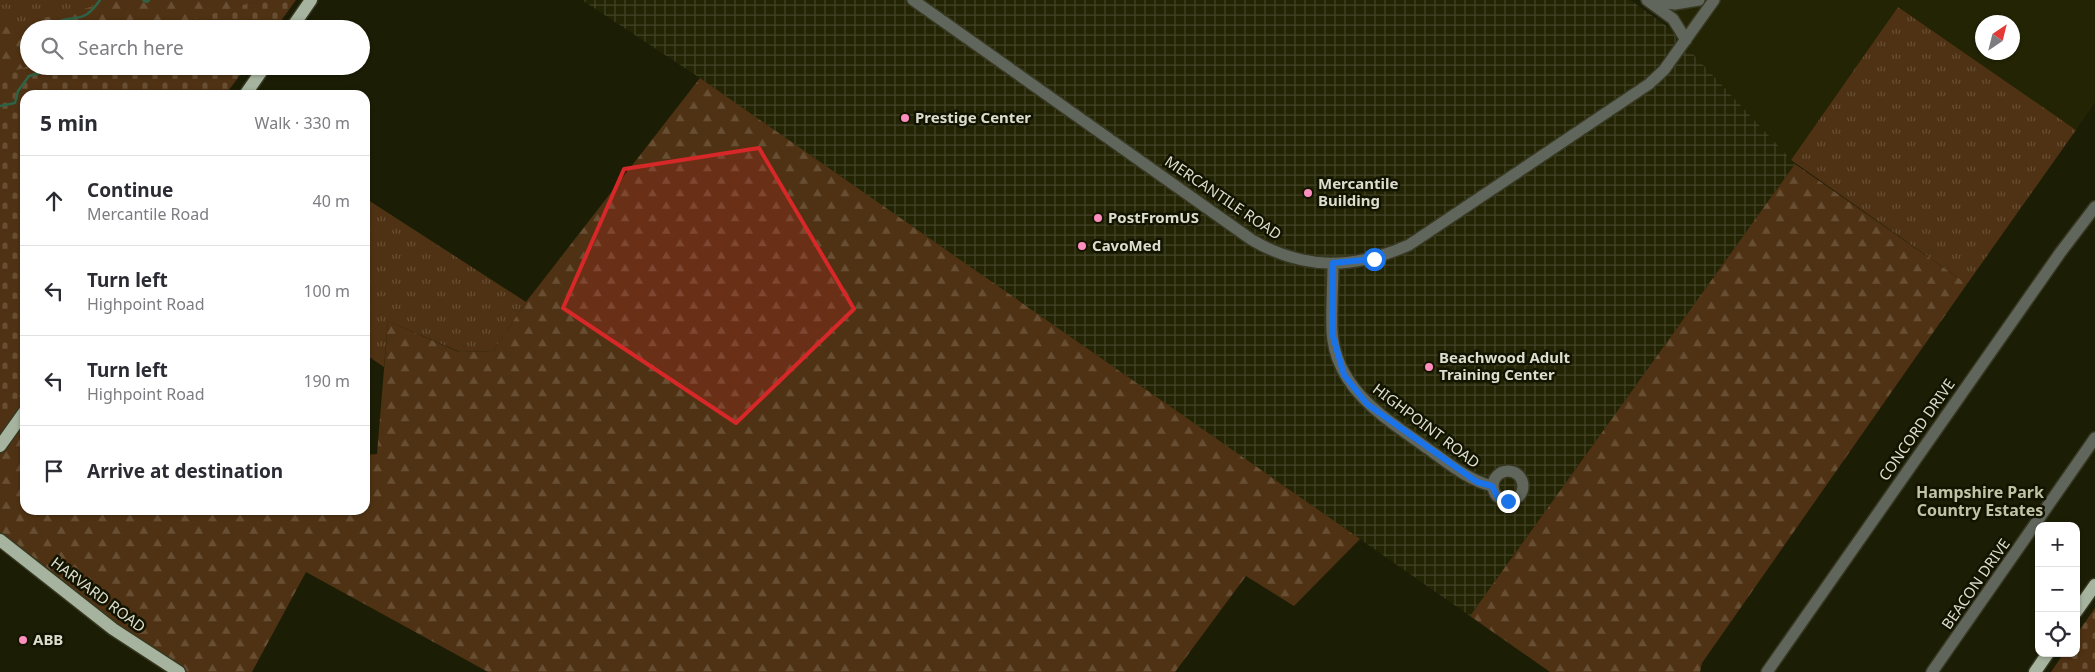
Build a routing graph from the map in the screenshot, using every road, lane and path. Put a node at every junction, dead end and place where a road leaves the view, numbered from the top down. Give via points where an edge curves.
1 (311, 0) edge
2 (912, 0) edge
3 (1647, 0) edge
4 (1651, 0) edge
5 (1699, 0) edge
6 (1714, 0) edge
7 (297, 20) edge
8 (1686, 40) junction
9 (259, 75) edge
10 (248, 90) edge
11 (2095, 207) edge
12 (1333, 263) junction
13 (20, 418) edge
14 (2095, 438) edge
15 (0, 446) edge
16 (1492, 486) dead end
17 (0, 540) edge
18 (2095, 585) edge
19 (2080, 606) edge
20 (2045, 657) edge
21 (179, 672) edge
22 (1767, 672) edge
23 (1932, 672) edge
24 (2035, 672) edge

1 - 7 main road
2 - 12 street, MERCANTILE ROAD via 1252,240 1294,258
3 - 8 street via 1673,19
4 - 5 street via 1675,4
6 - 8 street, MERCANTILE ROAD
8 - 12 street, MERCANTILE ROAD via 1649,84 1433,230 1409,245 1374,259
9 - 10 main road
11 - 22 street, CONCORD DRIVE
12 - 16 street, HIGHPOINT ROAD via 1332,333 1339,362 1354,390 1367,404 1443,459 1477,482
13 - 15 main road
14 - 23 street, BEACON DRIVE
17 - 21 main road, HARVARD ROAD via 113,629
18 - 19 main road
20 - 24 main road

